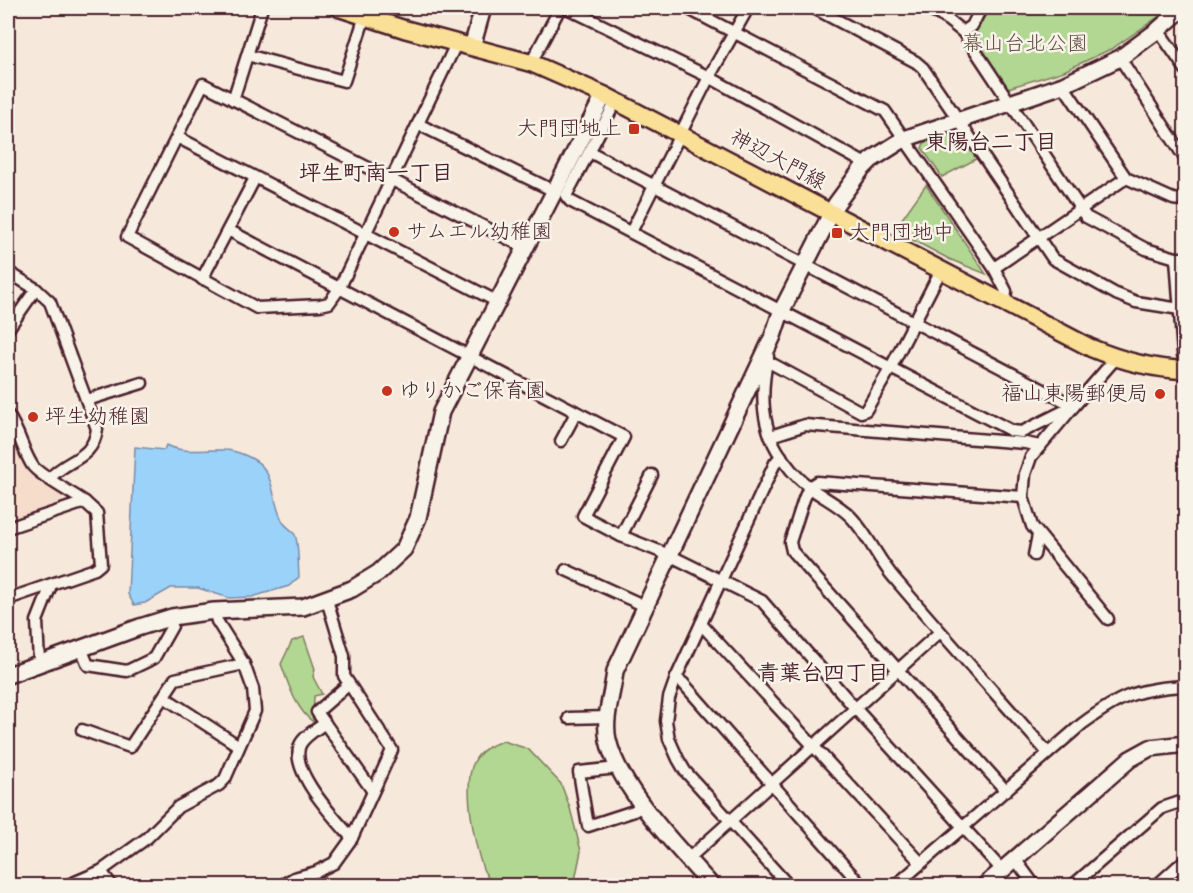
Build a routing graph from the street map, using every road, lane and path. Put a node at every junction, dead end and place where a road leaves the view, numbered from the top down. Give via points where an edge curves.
1 (262, 8) edge
2 (339, 8) edge
3 (483, 8) edge
4 (560, 8) edge
5 (567, 8) edge
6 (687, 8) edge
7 (748, 8) edge
8 (814, 8) edge
9 (925, 8) edge
10 (981, 8) edge
11 (1181, 8) edge
12 (365, 16) junction
13 (1158, 30) junction
14 (734, 31) junction
15 (963, 32) junction
16 (464, 44) junction
17 (248, 55) junction
18 (1120, 58) junction
19 (531, 63) junction
20 (1185, 70) edge
21 (709, 77) junction
22 (1063, 85) junction
23 (610, 98) junction
24 (233, 100) junction
25 (1008, 102) junction
26 (958, 120) junction
27 (418, 124) junction
28 (681, 134) junction
29 (177, 137) junction
30 (904, 139) junction
31 (590, 152) junction
32 (1185, 160) edge
33 (867, 164) junction
34 (255, 177) junction
35 (1126, 178) junction
36 (391, 180) junction
37 (655, 186) junction
38 (556, 192) junction
39 (1185, 201) edge
40 (1081, 210) junction
41 (831, 213) junction
42 (228, 230) junction
43 (631, 232) junction
44 (365, 235) junction
45 (1039, 237) junction
46 (526, 248) junction
47 (1181, 258) edge
48 (806, 265) junction
49 (994, 268) junction
50 (941, 270) junction
51 (8, 272) edge
52 (202, 279) junction
53 (36, 289) junction
54 (339, 289) junction
55 (498, 302) junction
56 (1005, 303) junction
57 (1183, 310) edge
58 (781, 312) junction
59 (915, 321) junction
60 (8, 328) edge
61 (773, 336) junction
62 (469, 358) junction
63 (1116, 358) junction
64 (767, 362) junction
65 (1185, 362) edge
66 (890, 369) junction
67 (1185, 370) edge
68 (142, 383) dead end
69 (87, 400) junction
70 (1074, 406) junction
71 (576, 413) junction
72 (8, 415) edge
73 (771, 436) junction
74 (561, 441) dead end
75 (1040, 446) junction
76 (781, 456) junction
77 (652, 475) dead end
78 (50, 478) junction
79 (809, 487) junction
80 (1023, 497) junction
81 (85, 502) junction
82 (8, 528) edge
83 (1038, 535) junction
84 (621, 536) junction
85 (669, 555) junction
86 (1034, 555) dead end
87 (566, 570) dead end
88 (720, 580) junction
89 (49, 585) junction
90 (8, 599) edge
91 (327, 600) junction
92 (645, 606) junction
93 (214, 611) junction
94 (172, 617) junction
95 (1108, 619) dead end
96 (701, 624) junction
97 (940, 632) junction
98 (81, 648) junction
99 (39, 662) junction
100 (244, 664) junction
101 (898, 669) junction
102 (8, 675) edge
103 (676, 678) junction
104 (349, 684) junction
105 (1185, 686) edge
106 (164, 697) junction
107 (855, 708) junction
108 (607, 717) junction
109 (569, 718) dead end
110 (325, 723) junction
111 (82, 730) dead end
112 (1185, 744) edge
113 (238, 746) junction
114 (812, 746) junction
115 (1048, 753) junction
116 (618, 768) junction
117 (770, 783) junction
118 (372, 790) junction
119 (1006, 791) junction
120 (1185, 800) edge
121 (643, 805) junction
122 (729, 821) junction
123 (963, 825) junction
124 (352, 837) junction
125 (688, 859) junction
126 (1015, 859) junction
127 (1185, 859) edge
128 (921, 863) junction
129 (1002, 870) junction
130 (101, 872) junction
131 (66, 885) edge
132 (112, 885) edge
133 (281, 885) edge
134 (712, 885) edge
135 (789, 885) edge
136 (862, 885) edge
137 (895, 885) edge
138 (984, 885) edge
139 (1035, 885) edge
140 (1072, 885) edge
141 (1156, 885) edge

1 - 17 street
2 - 12 main road, 神辺大門線
3 - 16 street
4 - 19 street
5 - 21 street
6 - 14 street
7 - 14 street
8 - 26 street via 916,62
9 - 15 street
10 - 15 street via 972,26
11 - 13 street
12 - 16 main road, 神辺大門線
12 - 17 street via 344,81
13 - 18 street
13 - 20 street
14 - 21 street
14 - 30 street via 879,106
15 - 25 street
16 - 19 main road, 神辺大門線
16 - 27 street
17 - 24 street
18 - 22 street
18 - 32 street
19 - 23 main road, 神辺大門線
21 - 28 street
21 - 33 street
22 - 25 street
22 - 35 street
23 - 28 main road, 神辺大門線
23 - 31 street
23 - 38 street
24 - 29 street via 203,84
24 - 36 street
25 - 26 street
25 - 40 street
26 - 30 street
26 - 45 street
27 - 36 street
27 - 38 street
28 - 37 street
28 - 41 main road, 神辺大門線
29 - 34 street
29 - 52 street via 127,237
30 - 33 street
30 - 49 street
31 - 37 street
31 - 43 street via 566,196
33 - 41 street
34 - 42 street
34 - 44 street
35 - 39 street
35 - 40 street
36 - 44 street
36 - 46 street
37 - 43 street
37 - 48 street
38 - 46 street
40 - 45 street
40 - 47 street via 1090,220 1136,244
41 - 48 street
41 - 50 main road, 神辺大門線
42 - 52 street
42 - 54 street
43 - 58 street
44 - 54 street
44 - 55 street
45 - 49 street
45 - 57 street via 1053,259 1116,294
46 - 55 street
47 - 57 street
48 - 58 street
48 - 59 street
49 - 56 street via 1006,291
50 - 56 main road, 神辺大門線
50 - 59 street
51 - 53 street
52 - 54 street via 257,308 329,303
53 - 60 street
53 - 69 street via 50,302
54 - 62 street
55 - 62 street
56 - 63 main road, 神辺大門線
57 - 65 street
58 - 61 street
58 - 66 street
59 - 66 street
59 - 70 street
61 - 64 street
61 - 85 street
62 - 71 street
62 - 91 street via 441,412 418,518 404,549 378,573
63 - 67 main road, 神辺大門線 via 1144,366
63 - 70 street
64 - 66 street via 861,412 866,410
64 - 73 street via 763,377 764,415
66 - 70 street via 1012,432 1022,432
68 - 69 street
69 - 78 street via 97,429 95,442 89,451
70 - 75 street
71 - 74 street
71 - 84 street via 624,438 583,516
72 - 78 street via 32,466
73 - 75 street via 805,426
73 - 76 street
75 - 80 street via 1025,474
76 - 79 street
76 - 88 street
77 - 84 street
78 - 81 street
79 - 80 street via 817,482
79 - 97 street via 851,517 890,573
79 - 101 street via 790,542 792,551
80 - 83 street
81 - 82 street
81 - 89 street via 97,513 101,564
83 - 86 street
83 - 95 street
84 - 85 street
85 - 88 street
85 - 92 street
87 - 92 street
88 - 96 street
88 - 107 street via 762,601
89 - 90 street
89 - 99 street via 37,621
91 - 93 street via 303,607
91 - 104 street
92 - 108 street via 615,671
93 - 94 street
93 - 100 street
94 - 98 street
94 - 98 street via 154,658 127,671 88,665
96 - 103 street
96 - 114 street
97 - 101 street
97 - 115 street
98 - 99 street
99 - 102 street
100 - 106 street via 175,679
100 - 113 street via 253,689 255,711
101 - 107 street
101 - 119 street
103 - 117 street
103 - 122 street via 666,721 669,739 685,771
104 - 110 street via 317,712
104 - 118 street via 393,750
105 - 115 street via 1150,689 1109,704
106 - 111 street via 130,747
106 - 113 street
107 - 114 street
107 - 123 street
108 - 109 street
108 - 116 street via 608,739
110 - 118 street
110 - 124 street via 299,746 299,760 325,807
112 - 126 street via 1150,748 1130,759
113 - 130 street via 219,785 177,807 147,838
114 - 117 street
114 - 128 street
115 - 119 street
116 - 121 street
116 - 121 street via 579,772 588,826
117 - 122 street
117 - 136 street
118 - 124 street
119 - 123 street
120 - 140 street via 1162,807
121 - 125 street
122 - 125 street
122 - 135 street
123 - 128 street
123 - 129 street
124 - 133 street via 334,863
125 - 134 street
126 - 129 street
126 - 139 street
127 - 141 street
128 - 137 street
129 - 138 street
130 - 131 street
130 - 132 street

